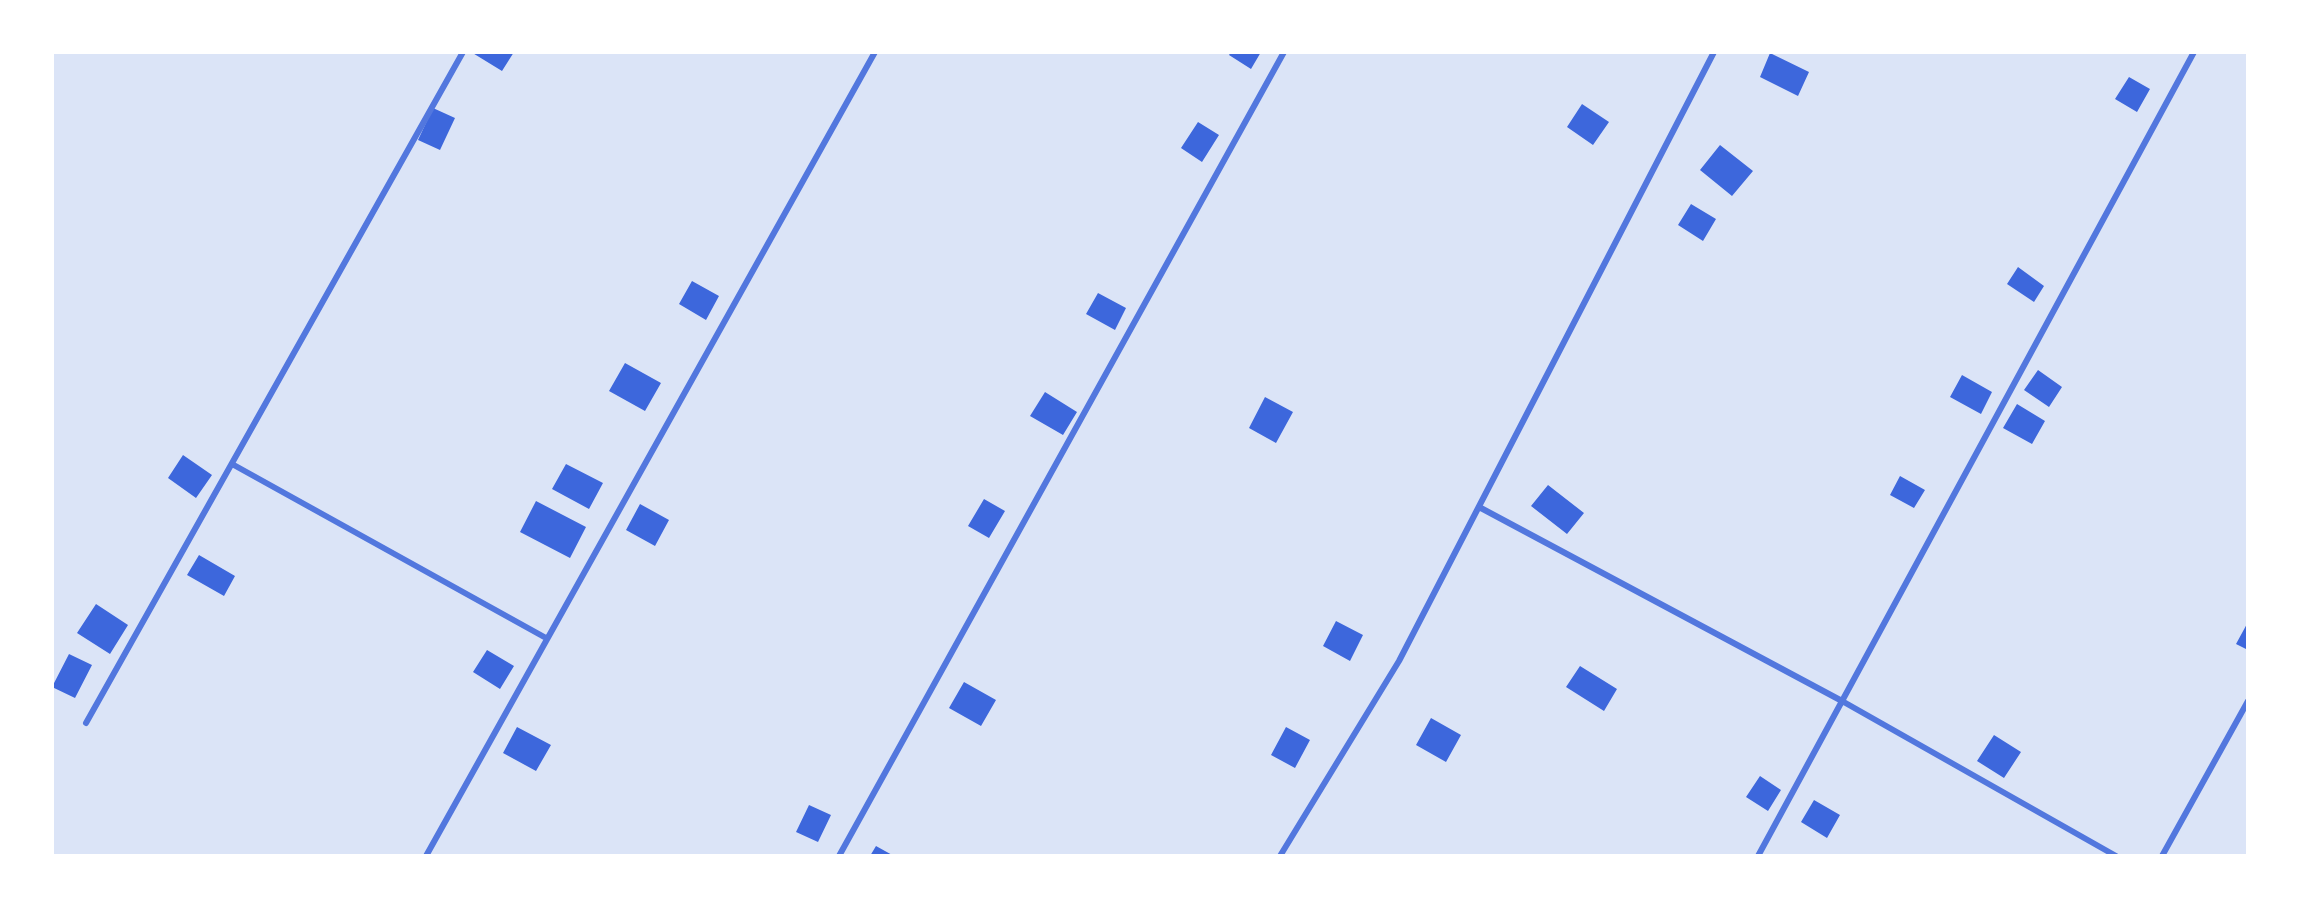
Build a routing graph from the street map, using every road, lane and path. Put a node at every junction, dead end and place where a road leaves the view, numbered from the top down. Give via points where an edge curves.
1 (463, 52) edge
2 (875, 52) edge
3 (1284, 52) edge
4 (1714, 52) edge
5 (2194, 52) edge
6 (232, 464) junction
7 (1479, 507) junction
8 (546, 638) junction
9 (1842, 701) junction
10 (2248, 701) edge
11 (86, 723) dead end
12 (426, 856) edge
13 (839, 856) edge
14 (1280, 856) edge
15 (1758, 856) edge
16 (2116, 856) edge
17 (2162, 856) edge

1 - 6 lane
2 - 8 lane
3 - 13 lane
4 - 7 lane
5 - 9 lane
6 - 8 lane
6 - 11 lane
7 - 9 lane
7 - 14 lane via 1399,661
8 - 12 lane
9 - 15 lane
9 - 16 lane
10 - 17 lane

